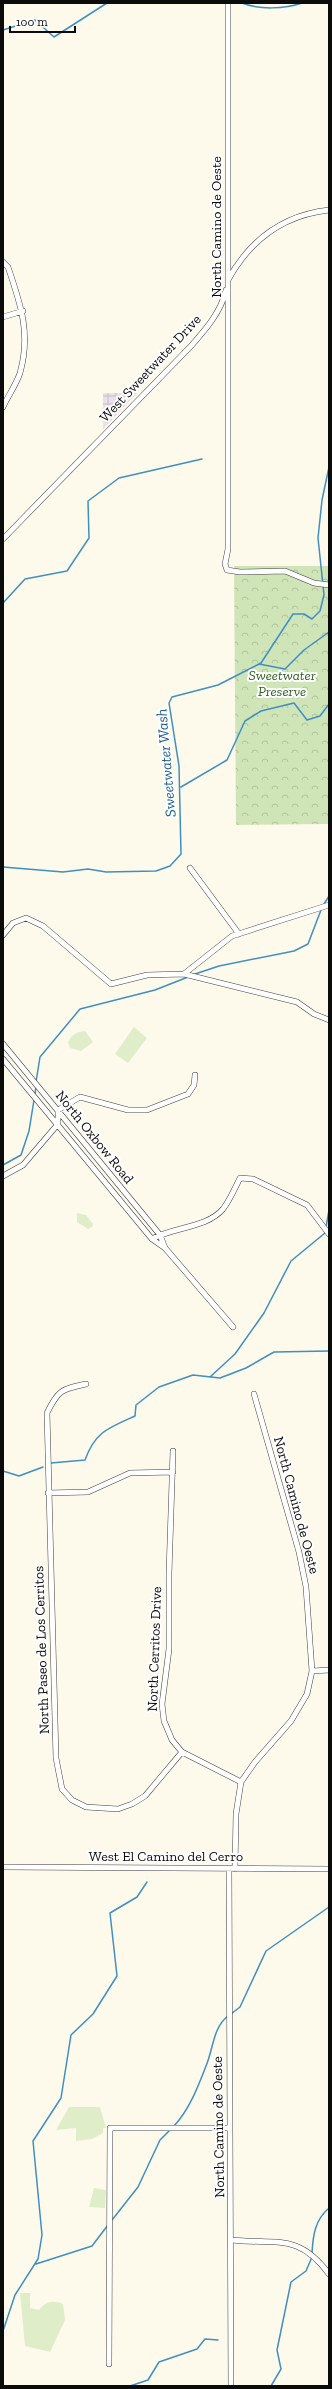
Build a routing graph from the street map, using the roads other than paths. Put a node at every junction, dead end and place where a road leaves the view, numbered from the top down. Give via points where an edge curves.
1 (228, 3) edge
2 (329, 210) edge
3 (3, 262) edge
4 (228, 279) junction
5 (23, 311) junction
6 (3, 317) edge
7 (3, 407) edge
8 (3, 540) edge
9 (329, 585) edge
10 (190, 868) dead end
11 (329, 905) edge
12 (239, 934) junction
13 (3, 935) edge
14 (184, 974) junction
15 (329, 1020) edge
16 (3, 1044) edge
17 (3, 1058) edge
18 (195, 1075) dead end
19 (58, 1110) junction
20 (58, 1124) junction
21 (3, 1176) edge
22 (160, 1234) junction
23 (329, 1234) edge
24 (152, 1239) junction
25 (165, 1248) junction
26 (233, 1327) dead end
27 (86, 1384) dead end
28 (254, 1394) dead end
29 (173, 1451) dead end
30 (173, 1472) junction
31 (48, 1493) junction
32 (329, 1670) edge
33 (312, 1671) junction
34 (182, 1752) junction
35 (241, 1782) junction
36 (3, 1867) edge
37 (229, 1868) junction
38 (235, 1868) junction
39 (329, 1869) edge
40 (229, 2128) junction
41 (232, 2240) junction
42 (329, 2274) edge
43 (109, 2364) dead end
44 (231, 2386) edge

1 - 4 street, North Camino de Oeste
2 - 4 street, West Sweetwater Drive via 311,212 289,220 265,234 251,247
3 - 5 street via 8,267
4 - 8 street, West Sweetwater Drive via 219,309 207,328
4 - 9 street, North Camino de Oeste via 228,549 225,564 227,570 285,571 314,583
5 - 6 street
5 - 7 street via 26,339 20,374
10 - 12 street
11 - 12 street
12 - 14 street via 232,936
13 - 14 street via 13,923 26,918 43,926 111,984 147,975
14 - 15 street via 297,1002 314,1014
16 - 19 street, North Oxbow Road
17 - 20 street, North Oxbow Road
18 - 19 street via 194,1085 188,1094 147,1110 128,1110 80,1098
19 - 20 street
19 - 22 street, North Oxbow Road
20 - 21 street via 23,1165
20 - 24 street, North Oxbow Road
22 - 23 street via 203,1222 223,1209 240,1178 245,1177 307,1205
22 - 24 street
22 - 25 street, North Oxbow Road
24 - 25 street, North Oxbow Road
25 - 26 street, North Oxbow Road
27 - 31 street, North Paseo de Los Cerritos via 55,1395 46,1413
28 - 33 street, North Camino de Oeste via 299,1552 306,1587
29 - 30 street, North Cerritos Drive
30 - 31 street via 130,1473 88,1492
30 - 34 street, North Cerritos Drive via 169,1649 162,1704 168,1731
31 - 34 street, North Paseo de Los Cerritos via 56,1758 62,1789 72,1800 86,1806 118,1809 145,1796
32 - 33 street
33 - 35 street, North Camino de Oeste via 307,1694 291,1721
34 - 35 street, North Cerritos Drive
35 - 38 street, North Camino de Oeste via 236,1814
36 - 37 street, West El Camino del Cerro
37 - 38 street, West El Camino del Cerro
37 - 40 street, North Camino de Oeste
38 - 39 street, West El Camino del Cerro
40 - 41 street, North Camino de Oeste
40 - 43 street via 110,2128
41 - 42 street via 284,2242 302,2247 322,2264
41 - 44 street, North Camino de Oeste

